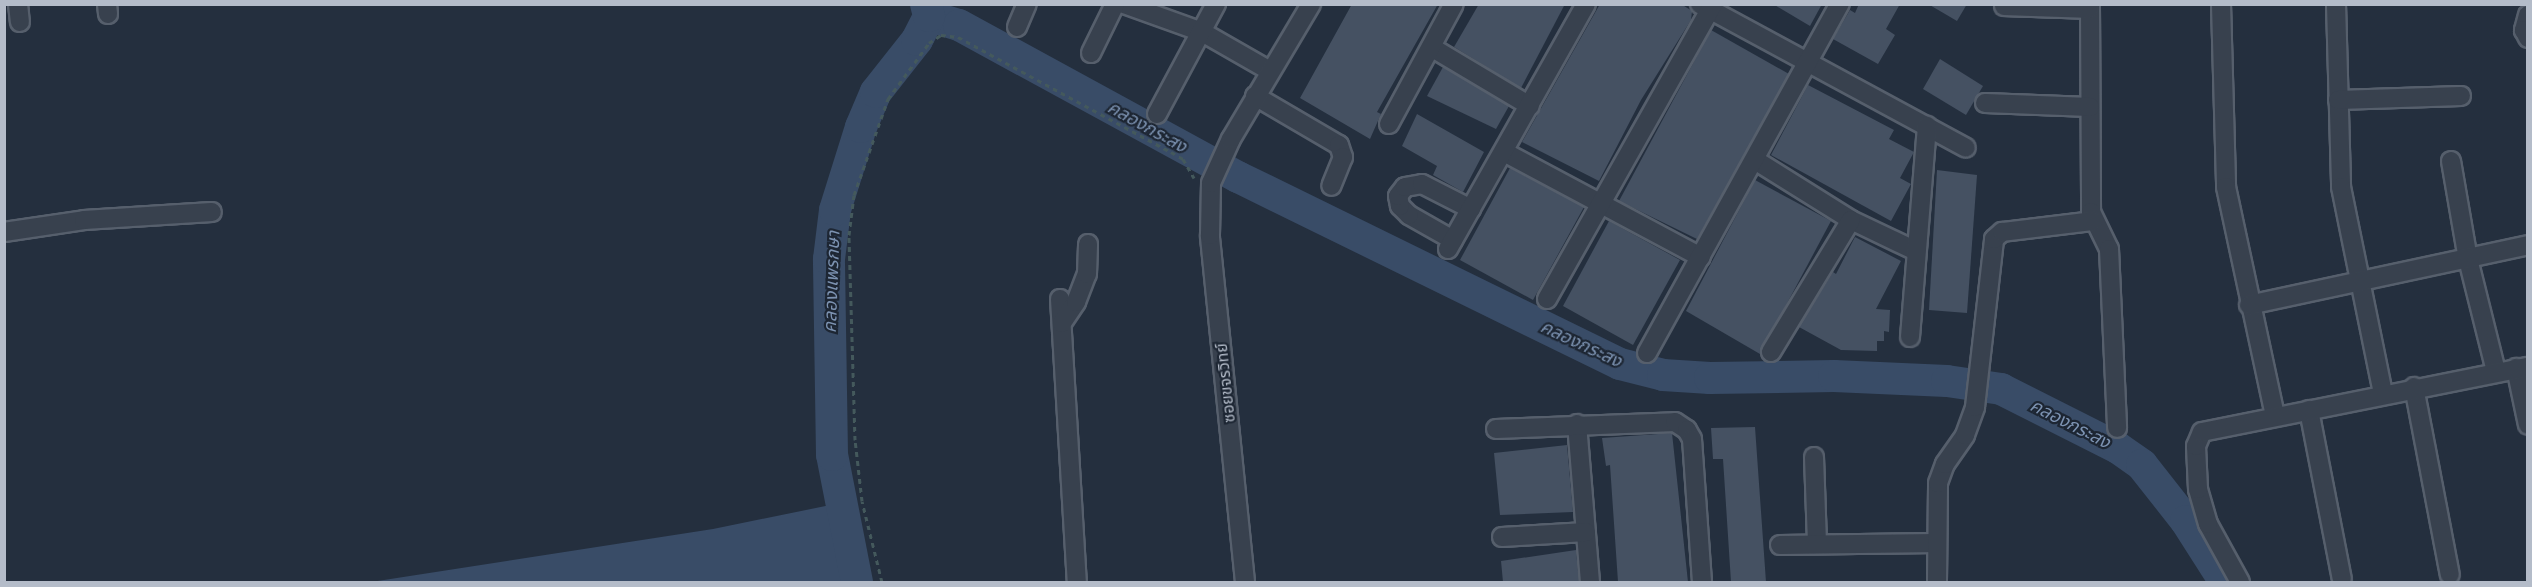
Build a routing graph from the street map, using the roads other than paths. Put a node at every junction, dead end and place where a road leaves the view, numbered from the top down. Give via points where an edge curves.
1 (1027, 4) edge
2 (1115, 4) edge
3 (1124, 4) edge
4 (1216, 4) edge
5 (1311, 4) edge
6 (1454, 4) edge
7 (1586, 4) edge
8 (1840, 4) edge
9 (2221, 4) edge
10 (2336, 4) edge
11 (1708, 6) edge
12 (2004, 6) edge
13 (2090, 7) edge
14 (2528, 15) edge
15 (1017, 27) dead end
16 (1202, 32) junction
17 (2528, 39) edge
18 (1431, 47) junction
19 (1091, 53) dead end
20 (1807, 65) junction
21 (1270, 71) junction
22 (1255, 96) junction
23 (2461, 96) dead end
24 (2338, 100) junction
25 (1986, 103) dead end
26 (1530, 106) junction
27 (2090, 107) junction
28 (1157, 114) dead end
29 (1389, 124) dead end
30 (1927, 126) junction
31 (1966, 148) dead end
32 (1504, 152) junction
33 (1755, 160) junction
34 (2451, 161) dead end
35 (1331, 186) dead end
36 (1601, 203) junction
37 (1471, 209) junction
38 (213, 212) dead end
39 (1851, 220) junction
40 (2093, 221) junction
41 (4, 232) edge
42 (1088, 244) dead end
43 (2528, 245) edge
44 (1914, 250) junction
45 (1701, 257) junction
46 (2468, 259) junction
47 (2359, 280) junction
48 (1547, 299) dead end
49 (1060, 300) dead end
50 (2249, 305) junction
51 (1062, 323) junction
52 (1910, 337) dead end
53 (1771, 352) dead end
54 (1647, 353) dead end
55 (2522, 368) edge
56 (2496, 371) junction
57 (2414, 387) junction
58 (2383, 394) junction
59 (2309, 410) junction
60 (2275, 416) junction
61 (1577, 424) junction
62 (2528, 425) edge
63 (2117, 428) dead end
64 (1497, 429) dead end
65 (1814, 457) dead end
66 (1586, 532) junction
67 (1502, 537) dead end
68 (1937, 543) junction
69 (1816, 544) junction
70 (1780, 545) dead end
71 (2450, 575) dead end
72 (2342, 579) dead end
73 (1077, 582) edge
74 (1245, 582) edge
75 (1590, 582) edge
76 (1702, 582) edge
77 (1937, 582) edge
78 (2240, 582) edge

1 - 15 street
2 - 19 street
3 - 16 street
4 - 16 street
5 - 21 street
6 - 18 street
7 - 26 street
8 - 20 street
9 - 50 street via 2226,187
10 - 24 street
11 - 20 street
11 - 36 street
12 - 13 street
13 - 27 street
14 - 17 street via 2524,30
16 - 21 street
16 - 28 street
18 - 26 street
18 - 29 street
20 - 30 street
20 - 33 street
21 - 22 street
22 - 35 street via 1339,145 1343,157
22 - 74 street, ซอยขจรวิทย์ via 1203,181
23 - 24 street
24 - 47 street via 2341,187
25 - 27 street
26 - 32 street
27 - 40 street
30 - 31 street
30 - 44 street
32 - 36 street
32 - 37 street
33 - 39 street
33 - 45 street
34 - 46 street
36 - 45 street
36 - 48 street
37 - 37 street via 1451,244 1409,215 1400,206 1398,196 1405,187 1422,184
38 - 41 street via 84,220
39 - 44 street
39 - 53 street
40 - 63 street via 2109,249
40 - 68 street via 1997,234 1975,407 1965,435 1938,483
42 - 51 street via 1087,274
43 - 46 street
44 - 52 street
45 - 54 street
46 - 47 street
46 - 56 street
47 - 50 street
47 - 58 street
49 - 51 street
50 - 60 street
51 - 73 street
55 - 56 street
55 - 62 street
56 - 57 street
57 - 58 street
57 - 71 street
58 - 59 street
59 - 60 street
59 - 72 street
60 - 78 street via 2210,428 2202,432 2196,446 2198,489 2208,524
61 - 64 street
61 - 66 street
61 - 76 street via 1675,422 1687,429 1692,439
65 - 69 street
66 - 67 street
66 - 75 street
68 - 69 street
68 - 77 street
69 - 70 street

